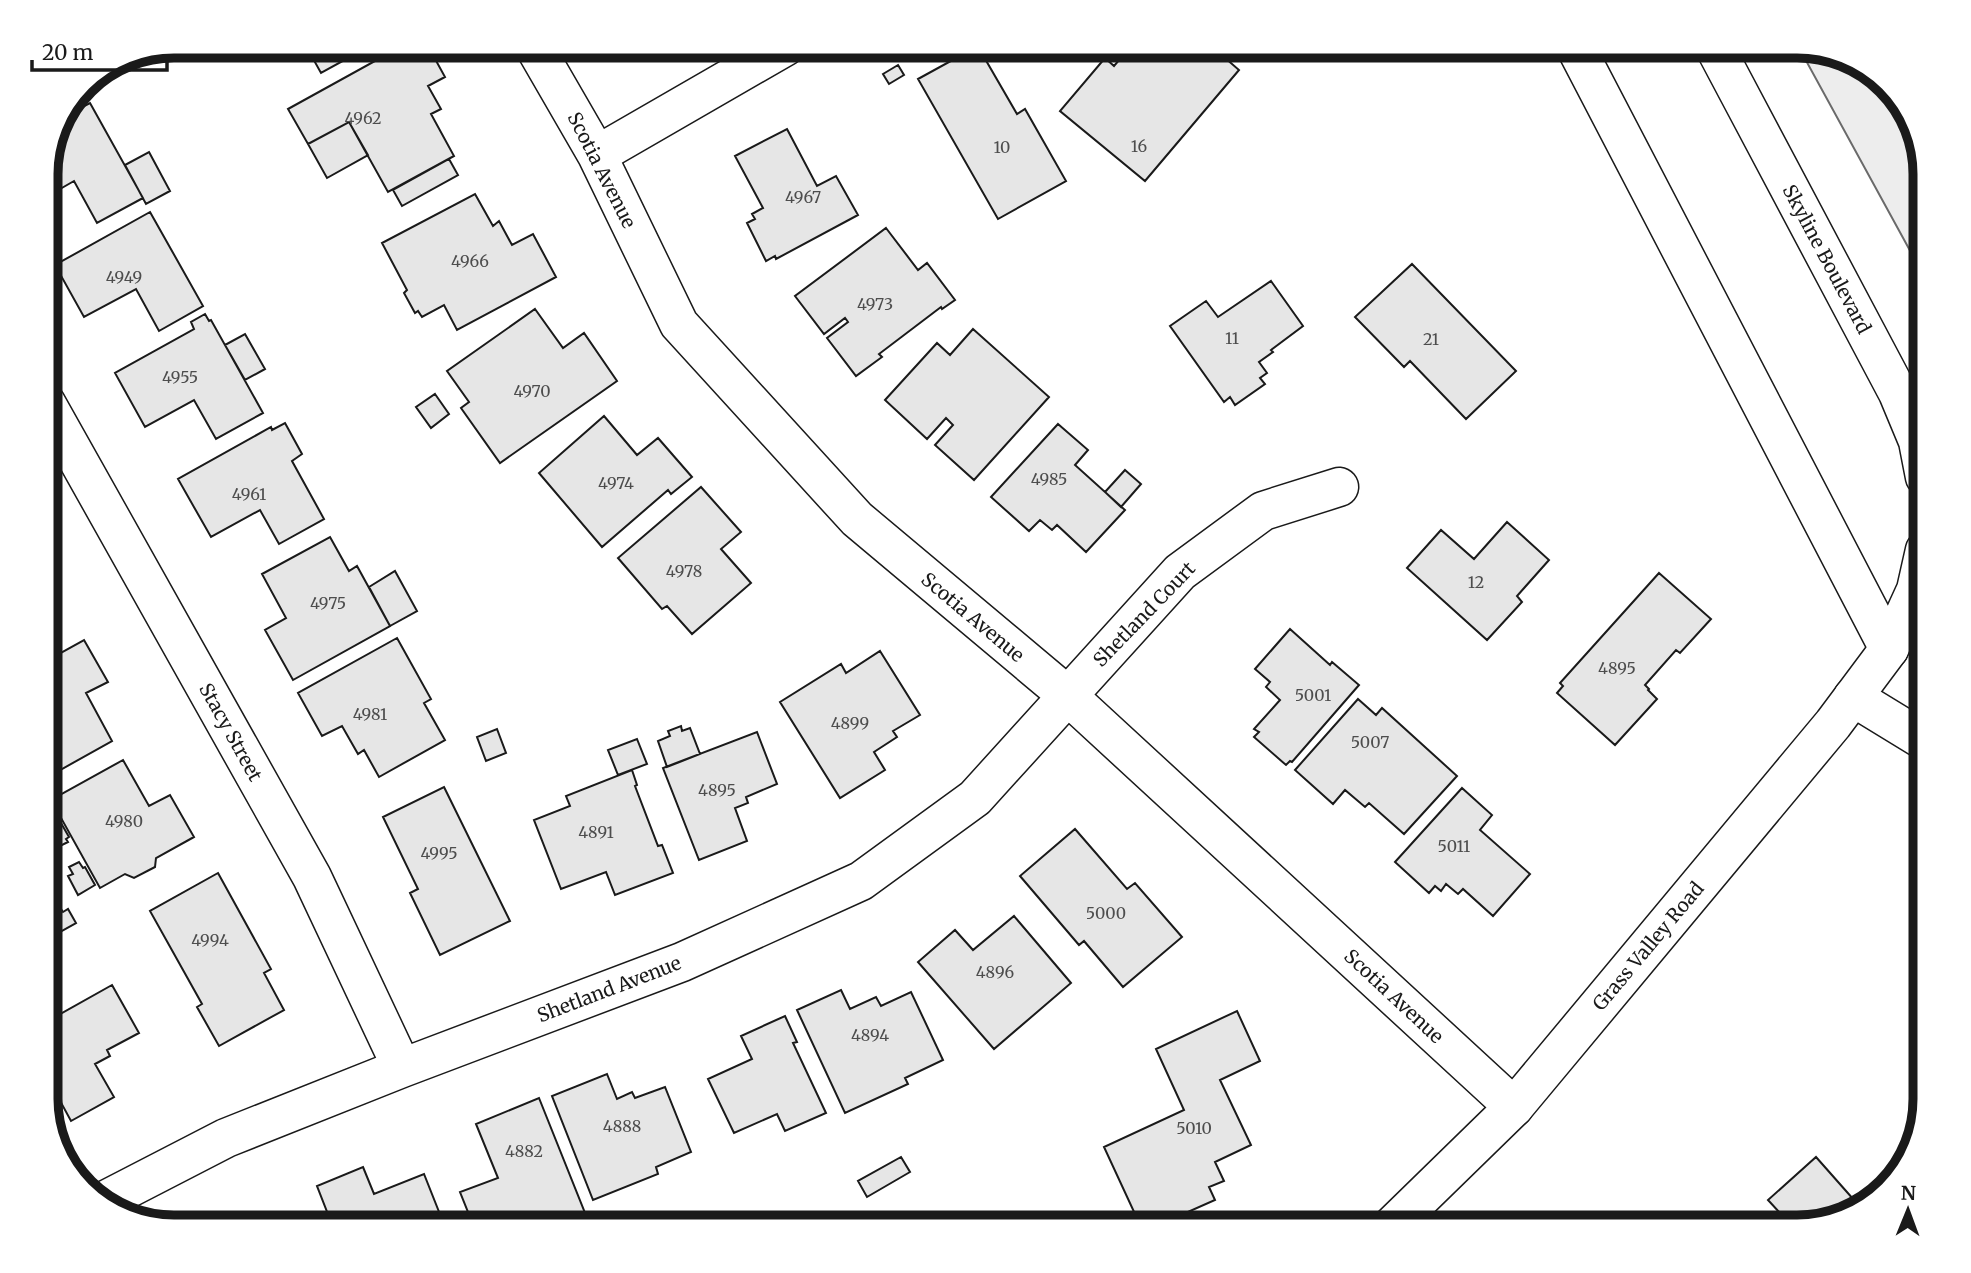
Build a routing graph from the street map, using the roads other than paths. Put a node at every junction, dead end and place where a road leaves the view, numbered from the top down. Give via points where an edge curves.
1 (541, 58) edge
2 (765, 58) edge
3 (1580, 58) edge
4 (1720, 58) edge
5 (597, 155) junction
6 (58, 424) edge
7 (1913, 429) edge
8 (1339, 487) dead end
9 (1913, 608) edge
10 (1889, 649) junction
11 (1068, 696) junction
12 (1853, 697) junction
13 (1913, 733) edge
14 (402, 1068) junction
15 (1514, 1107) junction
16 (111, 1197) edge
17 (1403, 1215) edge

1 - 5 street, Scotia Avenue
2 - 5 street
3 - 10 street
4 - 7 street, Skyline Boulevard
5 - 11 street, Scotia Avenue via 679,324 857,519
6 - 14 street, Stacy Street via 312,877
8 - 11 street, Shetland Court via 1263,511 1180,572
9 - 10 street
10 - 12 street, Grass Valley Road
11 - 14 street, Shetland Avenue via 975,797 861,880 682,962
11 - 15 street, Scotia Avenue
12 - 13 street
12 - 15 street, Grass Valley Road
14 - 16 street, Shetland Avenue via 226,1138
15 - 17 street, Grass Valley Road

